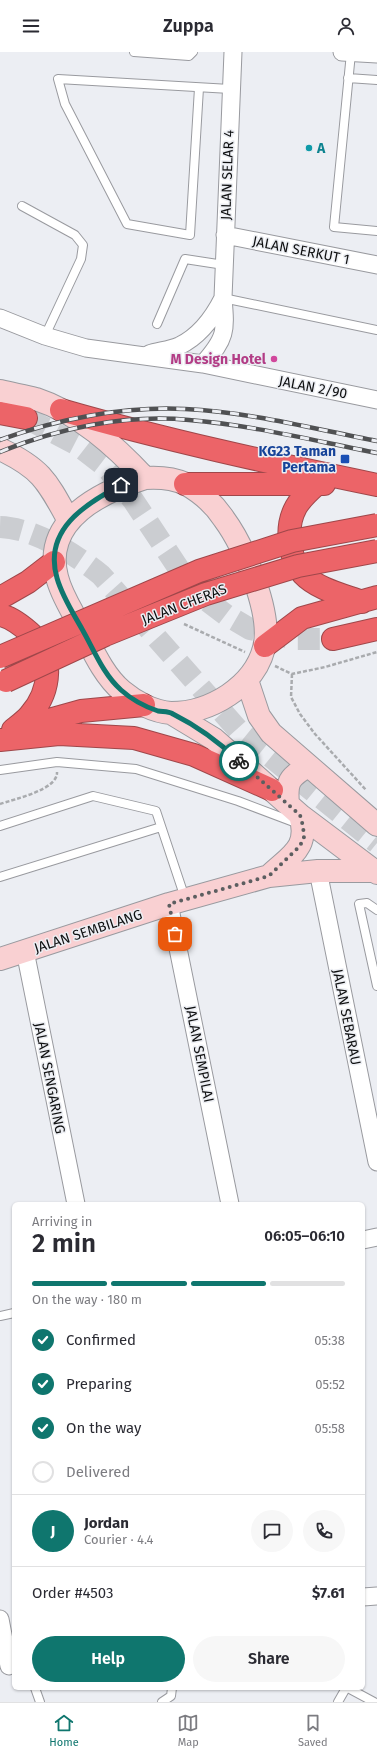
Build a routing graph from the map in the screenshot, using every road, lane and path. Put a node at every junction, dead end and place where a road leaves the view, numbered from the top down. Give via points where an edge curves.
1 (134, 52) edge
2 (192, 52) edge
3 (233, 52) edge
4 (342, 52) edge
5 (357, 53) edge
6 (377, 54) edge
7 (348, 78) junction
8 (377, 80) edge
9 (199, 88) junction
10 (230, 90) junction
11 (22, 206) dead end
12 (377, 231) edge
13 (225, 235) junction
14 (224, 265) junction
15 (377, 265) edge
16 (223, 298) junction
17 (0, 318) edge
18 (157, 324) dead end
19 (377, 330) edge
20 (45, 336) junction
21 (143, 356) junction
22 (202, 364) junction
23 (0, 391) edge
24 (377, 400) edge
25 (61, 410) junction
26 (0, 413) edge
27 (26, 418) tunnel mouth
28 (0, 449) edge
29 (145, 478) junction
30 (185, 484) junction
31 (317, 484) junction
32 (377, 487) edge
33 (69, 521) junction
34 (377, 525) edge
35 (377, 551) edge
36 (54, 562) junction
37 (0, 598) edge
38 (369, 600) edge
39 (0, 615) edge
40 (184, 624) dead end
41 (377, 629) edge
42 (333, 639) tunnel mouth
43 (255, 649) junction
44 (377, 652) edge
45 (0, 657) edge
46 (274, 666) dead end
47 (292, 674) junction
48 (247, 680) junction
49 (3, 682) edge
50 (144, 705) junction
51 (171, 713) junction
52 (4, 735) edge
53 (57, 762) junction
54 (308, 766) junction
55 (0, 770) edge
56 (272, 790) junction
57 (370, 797) dead end
58 (0, 804) edge
59 (303, 819) junction
60 (377, 825) edge
61 (0, 826) edge
62 (161, 827) junction
63 (318, 871) junction
64 (375, 872) edge
65 (269, 876) junction
66 (0, 878) edge
67 (177, 902) junction
68 (377, 910) edge
69 (25, 951) junction
70 (0, 959) edge
71 (377, 986) edge
72 (377, 1162) edge
73 (76, 1202) edge
74 (230, 1202) edge
75 (377, 1237) edge
76 (365, 1240) edge
77 (12, 1313) edge
78 (0, 1316) edge
79 (377, 1596) edge
80 (365, 1598) edge
81 (0, 1619) edge
82 (8, 1666) edge
83 (36, 1690) edge
84 (172, 1690) edge
85 (346, 1690) edge
86 (351, 1690) edge
87 (40, 1702) edge
88 (162, 1702) edge
89 (338, 1702) edge
90 (374, 1702) edge

1 - 2 lane via 189,56
3 - 10 street, JALAN SELAR 4
4 - 5 street
5 - 6 street
5 - 7 lane
7 - 8 lane
7 - 12 lane via 334,227
9 - 9 lane via 58,79 65,104 127,224 190,235
9 - 10 lane
10 - 13 street, JALAN SELAR 4
11 - 20 lane via 75,234 82,245 81,259
13 - 14 street, JALAN SELAR 4
13 - 15 street, JALAN SERKUT 1
14 - 16 street, JALAN SELAR 4
14 - 18 lane via 185,259
16 - 19 lane
16 - 21 street, JALAN SELAR 4 via 213,317 199,333 179,346
16 - 22 street, JALAN SELAR 4 via 226,325 215,351
17 - 20 street, JALAN 2/90
20 - 21 street, JALAN 2/90 via 86,348
21 - 22 street, JALAN 2/90
22 - 24 street, JALAN 2/90
23 - 25 main road via 37,399
25 - 29 main road via 106,439
25 - 32 highway via 249,459
26 - 27 highway
28 - 33 main road via 26,462 42,476
29 - 30 main road via 168,478
29 - 33 main road via 121,485 101,496
30 - 31 highway
30 - 43 main road via 212,504 224,518 259,592 266,620
31 - 32 highway
31 - 38 highway via 304,496 291,518 289,533 296,562 304,575 333,592
33 - 36 main road via 61,533
34 - 45 highway, JALAN CHERAS, bridge via 292,541 199,571
35 - 49 highway, JALAN CHERAS, bridge via 298,566 206,594 105,635
36 - 37 highway via 28,582
36 - 50 main road via 64,596 107,675 122,691
38 - 43 highway via 302,618
39 - 52 highway via 14,620 32,634 43,650 48,668 48,680 37,706 29,716
40 - 43 path
41 - 42 highway
43 - 48 main road via 262,657
44 - 47 path
46 - 47 path
47 - 57 path via 291,697 300,714 314,734
48 - 51 main road via 214,703 194,710
48 - 54 main road via 264,724
50 - 51 main road
50 - 52 highway via 82,711
51 - 56 main road via 214,739
52 - 56 highway via 59,734 134,738 194,755
53 - 55 lane
53 - 58 path via 57,776 52,784
53 - 59 lane via 136,769
54 - 59 main road, JALAN SEMBILANG via 291,778 286,788
54 - 60 main road
56 - 59 main road
59 - 64 main road
59 - 65 main road, JALAN SEMBILANG via 304,837 300,846
61 - 62 lane via 93,796 156,811
62 - 66 lane
62 - 67 lane
63 - 64 main road, JALAN SEMBILANG
63 - 65 main road, JALAN SEMBILANG
63 - 72 street, JALAN SEBARAU
65 - 67 main road, JALAN SEMBILANG
67 - 69 main road, JALAN SEMBILANG
67 - 74 street, JALAN SEMPILAI
68 - 71 lane via 367,903 359,904
69 - 70 main road, JALAN SEMBILANG
69 - 73 street, JALAN SENGARING
75 - 76 street
77 - 78 lane
79 - 80 street
81 - 82 street
83 - 87 lane
84 - 88 lane via 171,1696
85 - 89 lane
86 - 90 lane

